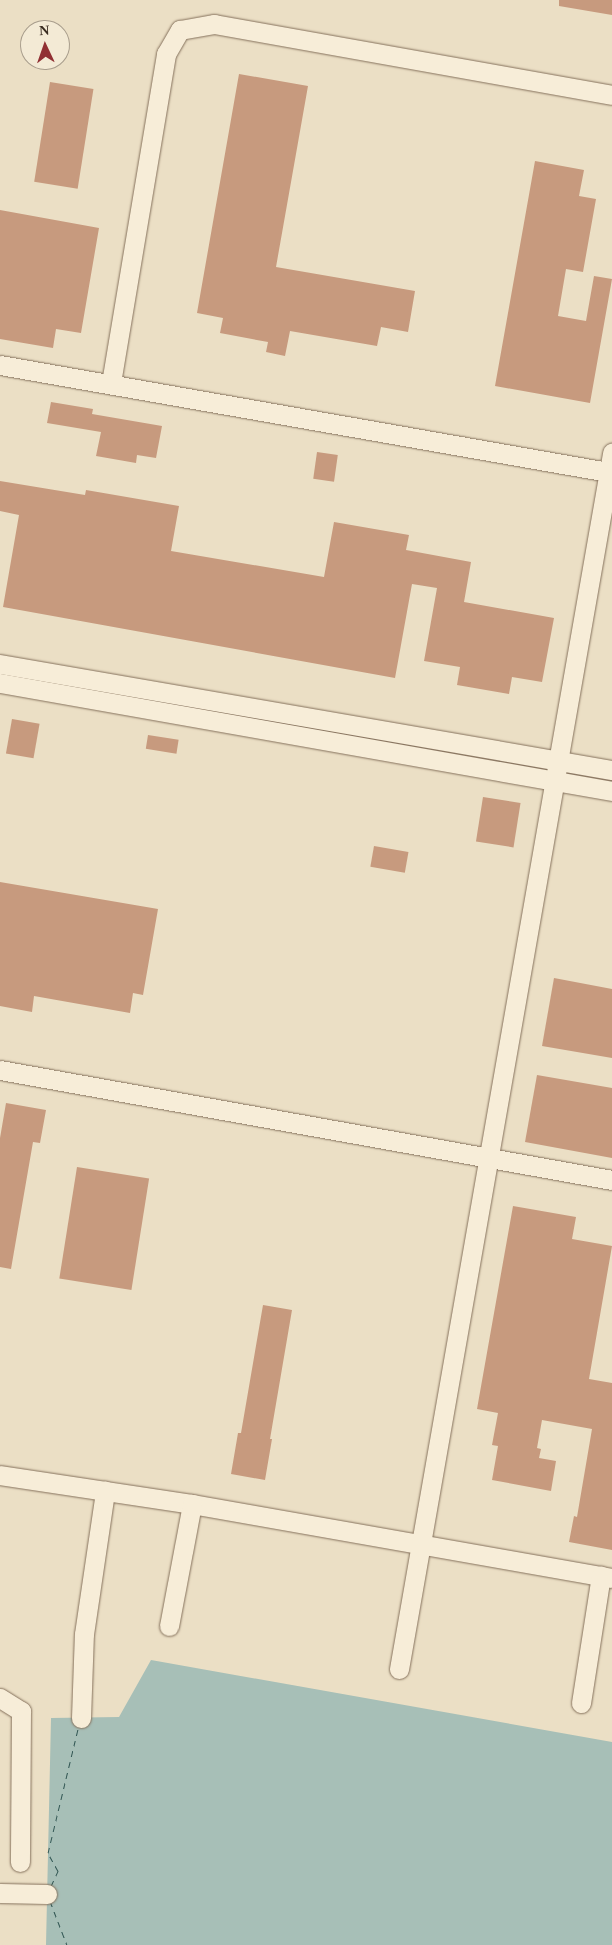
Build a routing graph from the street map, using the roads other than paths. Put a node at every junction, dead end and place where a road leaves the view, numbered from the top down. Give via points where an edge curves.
1 (612, 95) edge
2 (0, 365) edge
3 (111, 383) junction
4 (612, 453) edge
5 (608, 472) junction
6 (0, 664) edge
7 (0, 683) edge
8 (560, 760) junction
9 (612, 770) edge
10 (556, 781) junction
11 (612, 791) edge
12 (0, 1070) edge
13 (487, 1158) junction
14 (612, 1180) edge
15 (0, 1475) edge
16 (105, 1491) junction
17 (192, 1504) junction
18 (421, 1544) junction
19 (607, 1577) edge
20 (169, 1626) dead end
21 (399, 1668) dead end
22 (2, 1698) edge
23 (581, 1703) dead end
24 (81, 1718) dead end
25 (20, 1862) dead end
26 (0, 1894) edge
27 (47, 1894) dead end

1 - 3 street via 214,24 180,30 166,54
2 - 3 street
3 - 5 street
4 - 5 street
5 - 8 street
6 - 8 street
7 - 10 street
8 - 9 street
8 - 10 street
10 - 11 street
10 - 13 street
12 - 13 street
13 - 14 street
13 - 18 street
15 - 16 street
16 - 17 street
16 - 24 street via 87,1600
17 - 18 street
17 - 20 street
18 - 19 street
18 - 21 street
19 - 23 street
22 - 25 street via 21,1711
26 - 27 street

